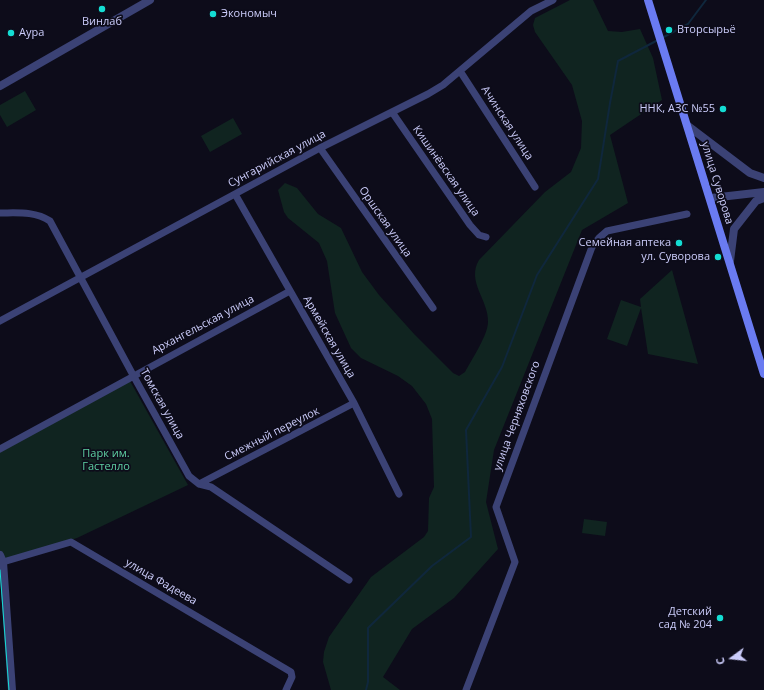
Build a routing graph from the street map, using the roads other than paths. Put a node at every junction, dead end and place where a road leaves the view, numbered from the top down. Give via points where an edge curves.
1 (150, 0) edge
2 (553, 0) edge
3 (648, 0) edge
4 (460, 71) junction
5 (0, 86) edge
6 (392, 112) junction
7 (688, 126) junction
8 (320, 148) junction
9 (764, 178) edge
10 (535, 187) dead end
11 (764, 192) edge
12 (235, 194) junction
13 (710, 198) junction
14 (764, 198) edge
15 (0, 213) edge
16 (687, 214) dead end
17 (486, 237) dead end
18 (730, 261) junction
19 (81, 279) junction
20 (290, 290) junction
21 (432, 308) dead end
22 (0, 321) edge
23 (764, 374) edge
24 (133, 375) junction
25 (354, 403) junction
26 (0, 449) edge
27 (199, 484) junction
28 (400, 494) dead end
29 (2, 559) edge
30 (349, 580) dead end
31 (12, 690) edge
32 (18, 690) edge
33 (286, 690) edge
34 (466, 690) edge

1 - 5 street
2 - 4 street, Сунгарийская улица via 531,11
3 - 7 main road, улица Суворова
4 - 6 street, Сунгарийская улица via 443,85
4 - 10 street, Ачинская улица
6 - 8 street, Сунгарийская улица
6 - 17 street, Кишинёвская улица via 470,225
7 - 9 street via 750,173
7 - 13 main road, улица Суворова
8 - 12 street, Сунгарийская улица
8 - 21 street, Оршская улица
11 - 13 street
12 - 19 street, Сунгарийская улица
12 - 20 street, Армейская улица
13 - 18 main road, улица Суворова
14 - 18 street via 756,201 734,229
15 - 19 street, Томская улица via 34,214 50,221
16 - 34 street, улица Черняховского via 607,231 592,247 496,506 515,562
18 - 23 main road, улица Суворова
19 - 22 street, Сунгарийская улица
19 - 24 street, Томская улица
20 - 24 street, Архангельская улица
20 - 25 street, Армейская улица
24 - 26 street, Архангельская улица
24 - 27 street, Томская улица via 189,476
25 - 27 street, Смежный переулок
25 - 28 street, Армейская улица
27 - 30 street, Томская улица via 211,487
29 - 31 street
29 - 33 street, улица Фадеева via 70,542 291,672 292,676
31 - 32 street

